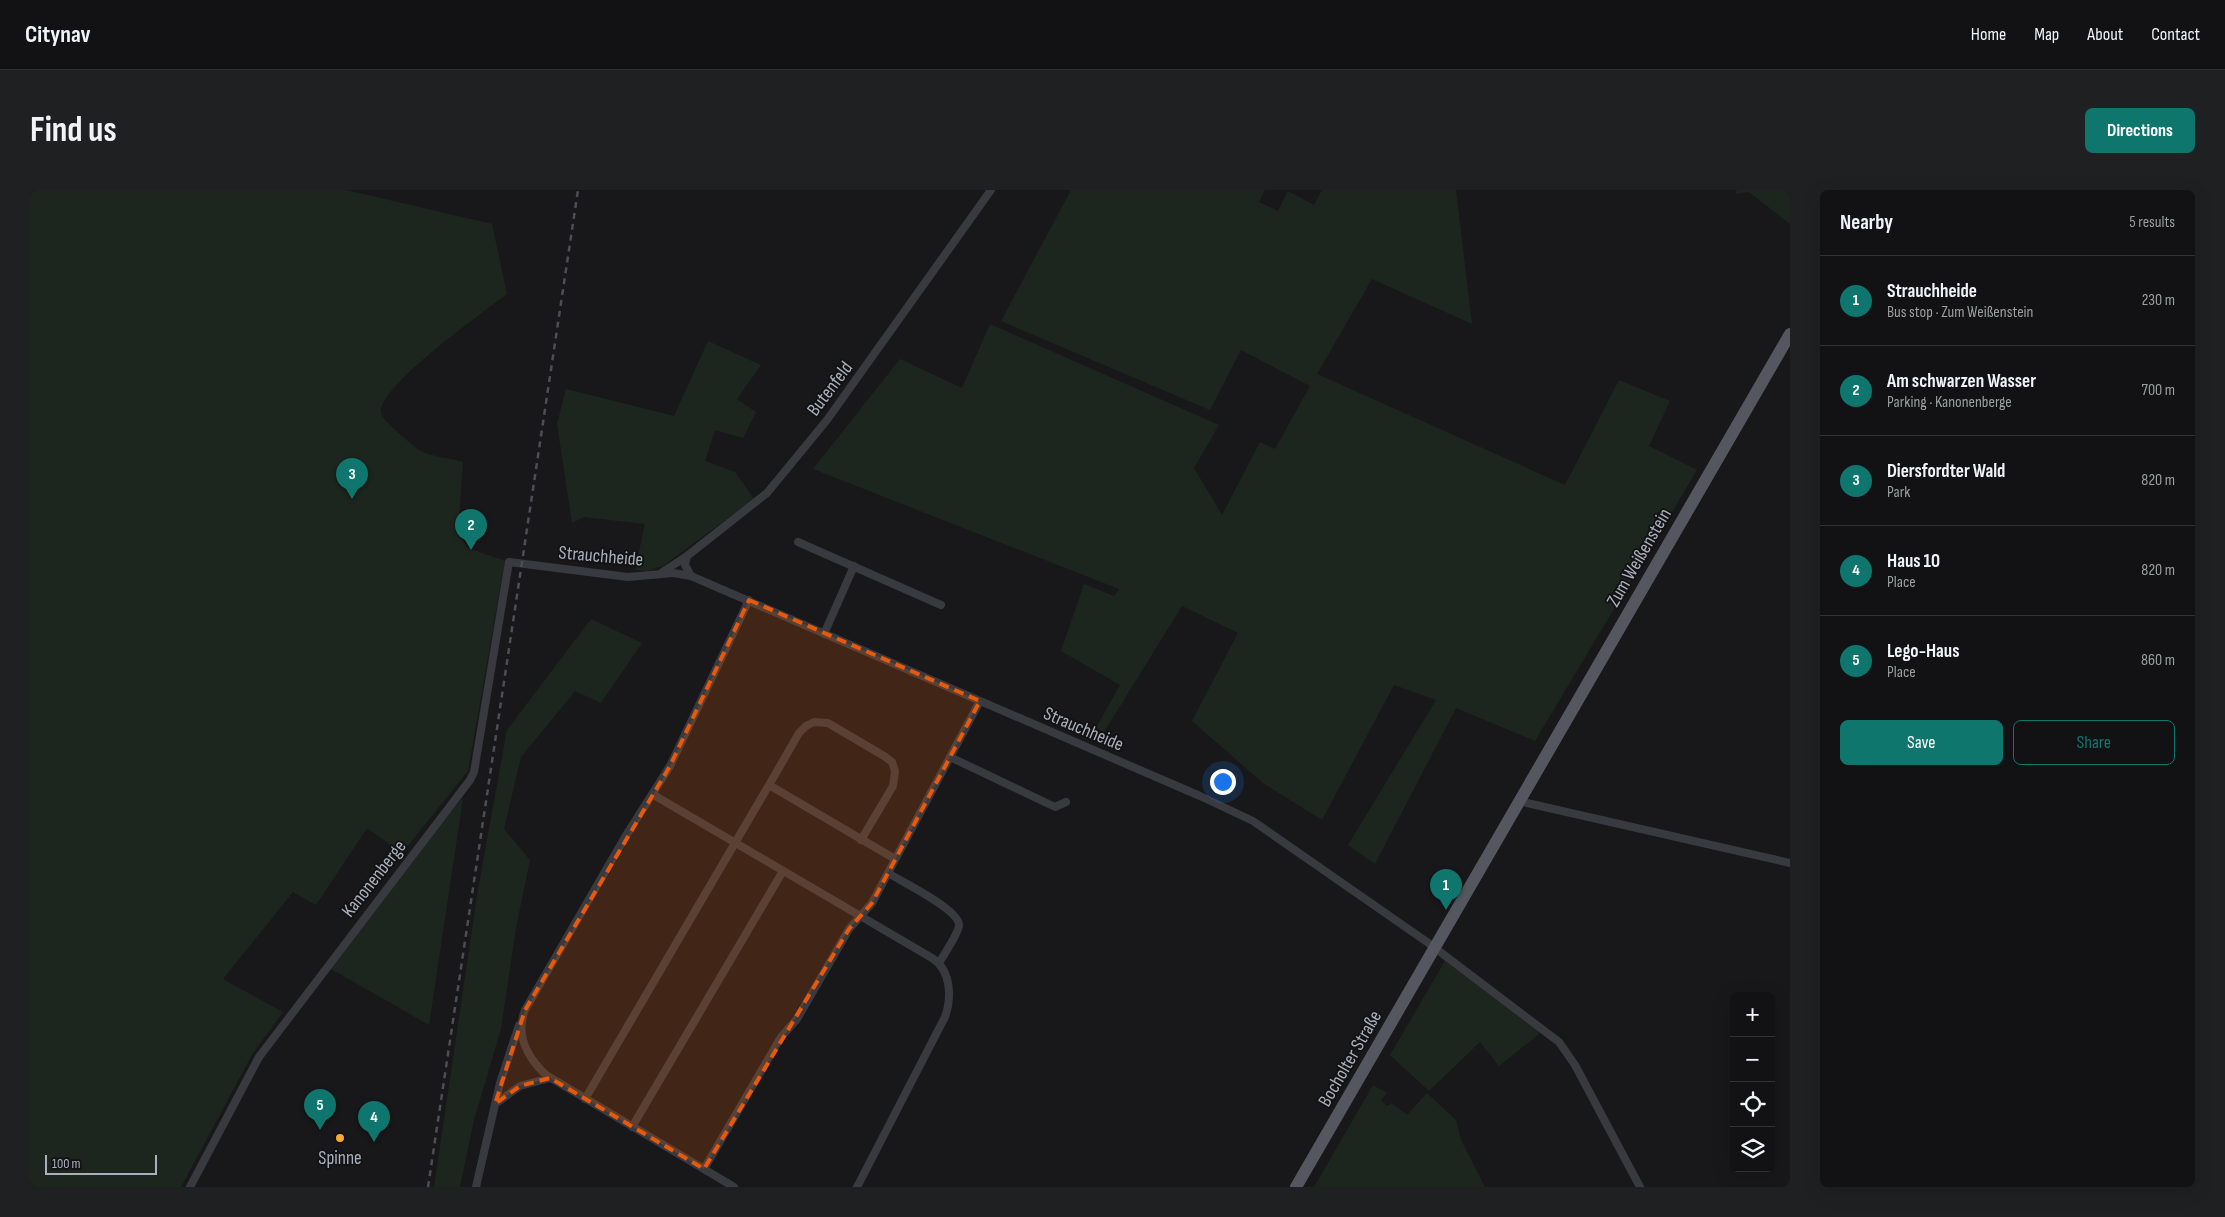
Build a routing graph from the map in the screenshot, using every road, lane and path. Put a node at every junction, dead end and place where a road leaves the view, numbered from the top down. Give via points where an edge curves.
1 (991, 190) edge
2 (1790, 334) edge
3 (798, 542) dead end
4 (687, 556) junction
5 (509, 562) joint
6 (854, 566) junction
7 (660, 574) junction
8 (691, 576) junction
9 (749, 600) junction
10 (941, 605) dead end
11 (824, 634) junction
12 (980, 701) junction
13 (950, 757) junction
14 (769, 785) junction
15 (652, 794) junction
16 (1520, 800) junction
17 (1066, 802) dead end
18 (861, 840) junction
19 (736, 843) junction
20 (895, 859) junction
21 (1790, 864) edge
22 (783, 871) junction
23 (888, 873) junction
24 (860, 916) junction
25 (1436, 945) junction
26 (939, 963) junction
27 (521, 1022) junction
28 (550, 1078) junction
29 (585, 1099) junction
30 (495, 1104) junction
31 (632, 1127) junction
32 (704, 1169) junction
33 (190, 1187) edge
34 (476, 1187) edge
35 (734, 1187) edge
36 (857, 1187) edge
37 (1296, 1187) edge
38 (1640, 1187) edge

1 - 4 street, Butenfeld via 832,413 767,493
2 - 16 main road, Zum Weißenstein
3 - 6 street
4 - 7 street, Butenfeld
4 - 8 street via 685,565
5 - 7 street, Strauchheide via 628,577
5 - 33 street, Kanonenberge via 474,772 470,780 259,1057
6 - 10 street
6 - 11 street
7 - 8 street, Strauchheide
8 - 9 street, Strauchheide
9 - 11 street, Strauchheide
9 - 15 street via 670,766
11 - 12 street, Strauchheide
12 - 13 street
12 - 25 street, Strauchheide via 1253,822
13 - 17 street via 1055,808
13 - 20 street
14 - 18 street
14 - 18 street via 799,733 814,722 828,723 884,756 893,764 895,781
14 - 19 street
15 - 19 street
15 - 27 street via 525,1010
16 - 21 street
16 - 25 main road, Zum Weißenstein
18 - 20 street
19 - 22 street
19 - 29 street
20 - 23 street
22 - 24 street
22 - 31 street
23 - 24 street
23 - 26 street via 958,918 959,928
24 - 26 street
24 - 32 street via 849,929 797,1019 780,1038
25 - 37 main road, Bocholter Straße
25 - 38 street, Strauchheide via 1559,1042 1575,1065
26 - 36 street via 948,984 948,1009
27 - 28 street via 528,1053
27 - 30 street
28 - 29 street
28 - 30 street via 520,1086
29 - 31 street
30 - 34 street
31 - 32 street
32 - 35 street

